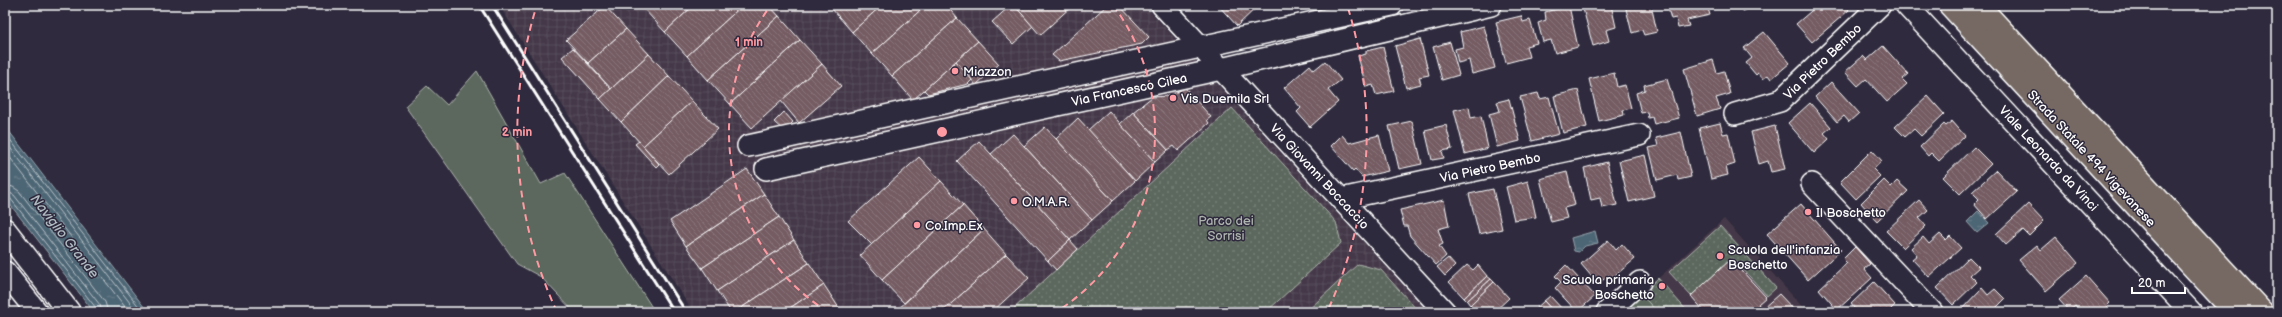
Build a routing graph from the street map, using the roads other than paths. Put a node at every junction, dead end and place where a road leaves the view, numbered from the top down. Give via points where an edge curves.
1 (1162, 5) edge
2 (1392, 5) edge
3 (1491, 5) edge
4 (1880, 5) edge
5 (1906, 5) edge
6 (1950, 5) edge
7 (1978, 5) edge
8 (1434, 12) edge
9 (1200, 46) junction
10 (1221, 69) junction
11 (1736, 114) dead end
12 (1639, 135) dead end
13 (748, 146) dead end
14 (766, 169) dead end
15 (1812, 184) dead end
16 (1340, 199) junction
17 (5, 230) edge
18 (5, 272) edge
19 (1640, 282) dead end
20 (37, 312) edge
21 (70, 312) edge
22 (1445, 312) edge
23 (1607, 312) edge
24 (1932, 312) edge
25 (2191, 312) edge
26 (2235, 312) edge
27 (2262, 312) edge

1 - 9 street, Via Giovanni Boccaccio
2 - 9 street, Via Francesco Cilea
3 - 8 street, Via Francesco Cilea
4 - 11 street, Via Pietro Bembo via 1780,101
5 - 25 street, Viale Leonardo da Vinci
6 - 26 main road, Strada Statale 494 Vigevanese
7 - 27 main road, Strada Statale 494 Vigevanese
8 - 10 street, Via Francesco Cilea
9 - 10 street, Via Giovanni Boccaccio
9 - 13 street, Via Francesco Cilea
10 - 14 street, Via Francesco Cilea
10 - 16 street, Via Giovanni Boccaccio
12 - 16 street, Via Pietro Bembo
15 - 24 street
16 - 22 street, Via Giovanni Boccaccio
17 - 21 main road
18 - 20 street
19 - 23 street

